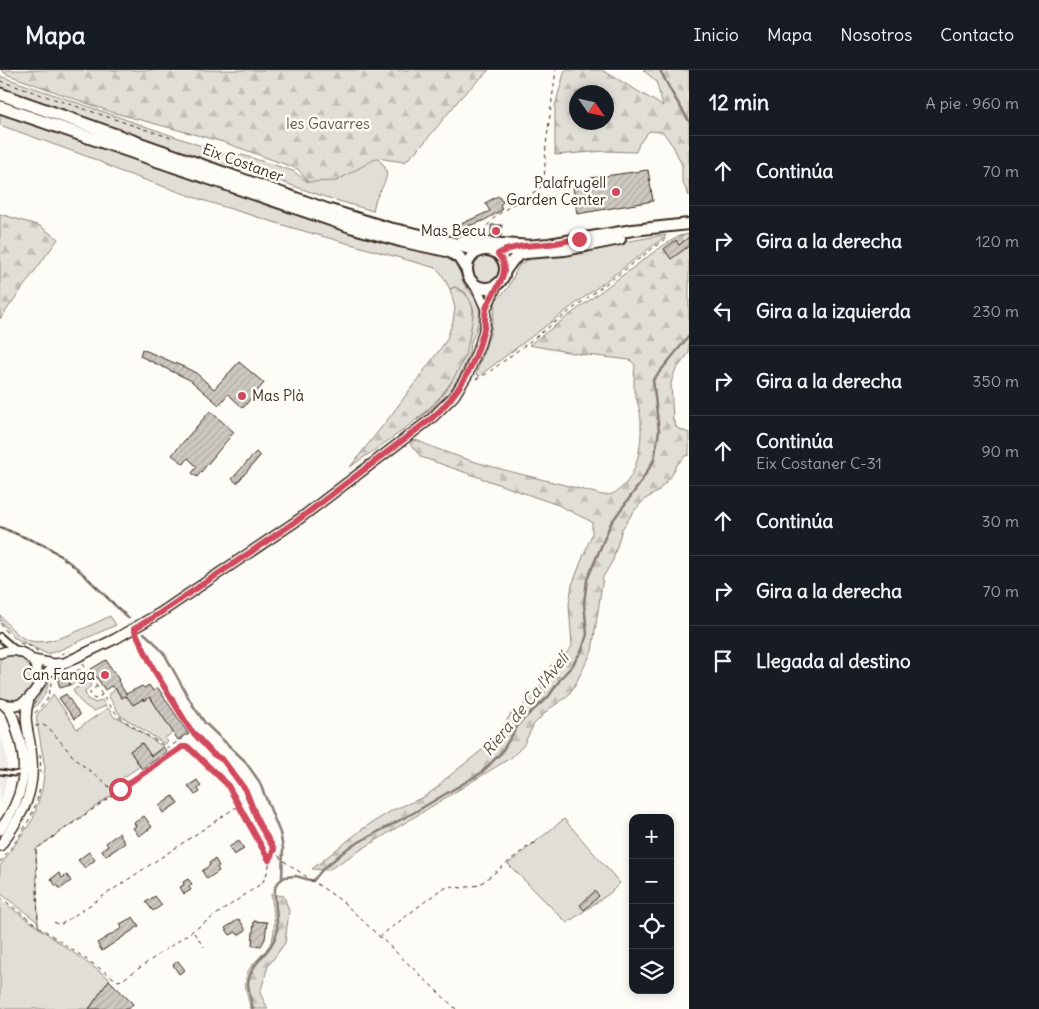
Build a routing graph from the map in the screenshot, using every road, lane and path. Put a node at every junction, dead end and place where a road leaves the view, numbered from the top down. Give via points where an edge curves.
1 (556, 70) edge
2 (0, 80) edge
3 (0, 94) edge
4 (0, 107) edge
5 (174, 140) dead end
6 (689, 224) edge
7 (675, 226) junction
8 (442, 240) junction
9 (487, 243) junction
10 (526, 246) junction
11 (478, 252) junction
12 (498, 254) junction
13 (466, 268) junction
14 (505, 271) junction
15 (475, 285) junction
16 (497, 285) junction
17 (486, 309) junction
18 (465, 380) junction
19 (0, 527) edge
20 (0, 623) edge
21 (136, 627) junction
22 (3, 628) junction
23 (0, 631) edge
24 (0, 637) edge
25 (12, 638) dead end
26 (15, 646) junction
27 (74, 649) dead end
28 (0, 653) edge
29 (44, 655) dead end
30 (62, 659) junction
31 (33, 660) junction
32 (83, 664) dead end
33 (97, 686) junction
34 (37, 688) junction
35 (103, 694) junction
36 (29, 699) junction
37 (2, 703) edge
38 (34, 726) dead end
39 (192, 732) junction
40 (24, 767) junction
41 (0, 772) edge
42 (114, 794) junction
43 (239, 805) junction
44 (0, 830) edge
45 (536, 843) dead end
46 (0, 846) edge
47 (274, 849) junction
48 (269, 860) junction
49 (0, 897) edge
50 (54, 922) dead end
51 (38, 926) junction
52 (194, 933) dead end
53 (379, 937) junction
54 (204, 947) dead end
55 (456, 1009) edge

1 - 9 path via 544,183 487,224 484,231
2 - 5 path
3 - 8 highway, Eix Costaner via 328,210
4 - 13 highway, Eix Costaner via 352,226 449,252 459,257
6 - 7 main road
7 - 10 main road
7 - 14 main road via 565,250 526,253 513,260
7 - 18 path via 669,236 488,373
8 - 9 highway
8 - 11 highway, Eix Costaner
9 - 10 highway
10 - 12 main road
11 - 12 main road via 488,250
11 - 13 main road
12 - 14 main road
13 - 15 main road via 468,278
14 - 16 main road
15 - 16 main road via 486,289
15 - 17 main road
16 - 17 main road
17 - 18 main road via 480,344
18 - 21 main road via 432,418 298,520
19 - 21 path via 50,548 91,581
20 - 22 path
21 - 30 main road via 115,640
21 - 39 path via 154,670
22 - 23 path
22 - 25 path
24 - 26 street
26 - 28 main road
26 - 29 path via 30,646
26 - 31 main road
27 - 30 path
30 - 31 main road via 54,664
30 - 34 main road
31 - 34 main road via 39,673
32 - 33 path
33 - 35 path
33 - 35 path via 90,692 91,697 95,699
34 - 36 main road
35 - 39 path via 120,717 168,748
36 - 37 main road via 15,705
36 - 46 main road via 25,716 33,760 32,786 23,811
37 - 40 main road via 13,715
38 - 42 path via 49,728 76,761 106,783
39 - 47 path via 223,760 246,791 259,824
40 - 41 lane via 17,774
40 - 44 main road via 20,796
42 - 43 path via 182,747 188,747 227,784
42 - 51 path via 36,849
43 - 48 path
43 - 50 path via 60,925
45 - 53 path via 478,885 450,886 440,890
47 - 48 path
47 - 53 path via 282,859 343,902
48 - 51 path via 262,883 122,980 118,981
49 - 51 path
52 - 54 path
53 - 55 path

